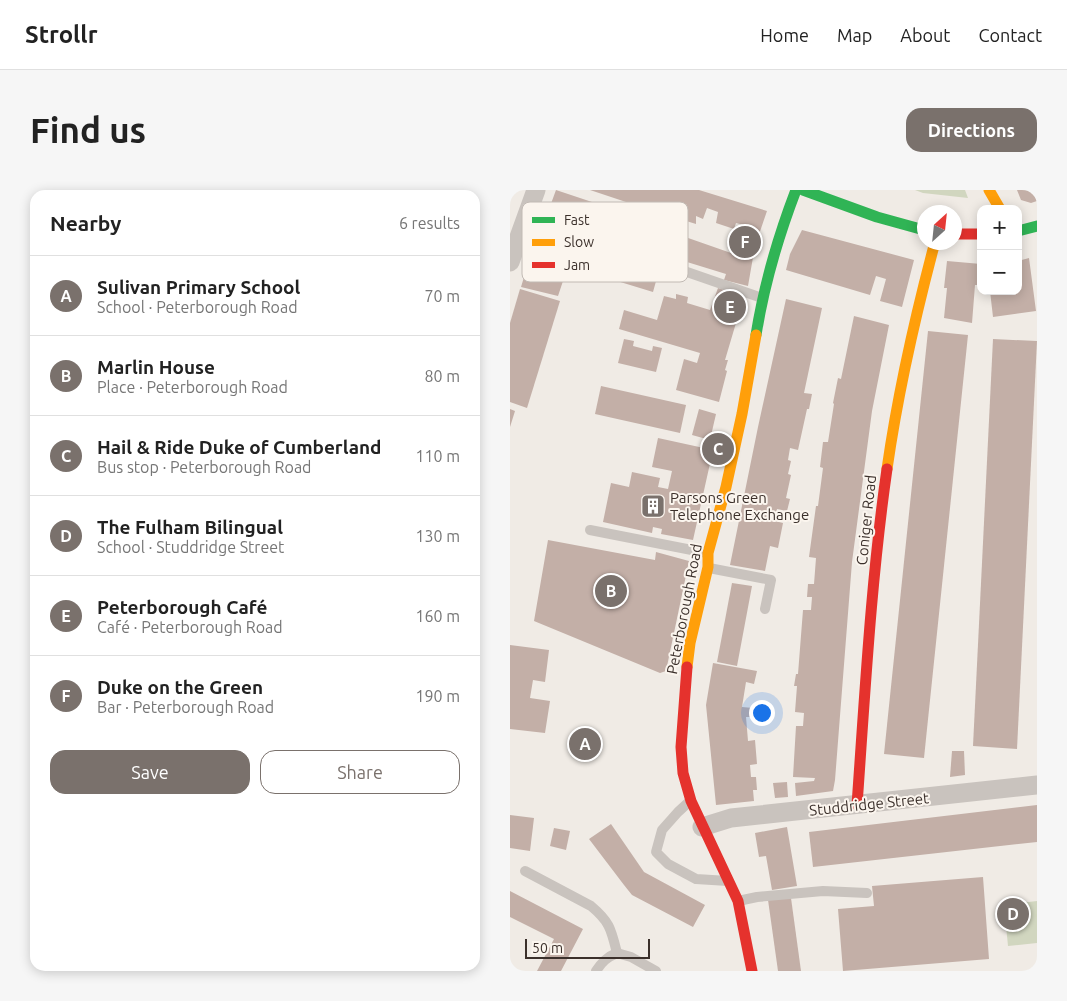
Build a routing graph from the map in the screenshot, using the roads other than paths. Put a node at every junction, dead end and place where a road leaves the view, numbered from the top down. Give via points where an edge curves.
1 (536, 190) edge
2 (796, 190) edge
3 (803, 190) edge
4 (989, 190) edge
5 (532, 202) edge
6 (998, 205) edge
7 (1037, 226) edge
8 (917, 228) edge
9 (522, 229) edge
10 (1022, 230) edge
11 (962, 234) edge
12 (977, 234) edge
13 (933, 250) edge
14 (510, 262) edge
15 (688, 272) edge
16 (762, 298) junction
17 (590, 530) dead end
18 (708, 554) junction
19 (708, 567) junction
20 (765, 609) dead end
21 (1037, 785) edge
22 (691, 801) junction
23 (857, 805) junction
24 (702, 827) junction
25 (525, 871) dead end
26 (728, 881) junction
27 (866, 893) dead end
28 (738, 901) junction
29 (617, 953) junction
30 (596, 971) edge
31 (656, 971) edge
32 (752, 971) edge

1 - 5 street
2 - 16 street, Peterborough Road
3 - 8 street
4 - 6 street
7 - 10 street
9 - 14 street
11 - 12 street
13 - 23 street, Coniger Road via 895,412 882,502
15 - 16 lane
16 - 18 street, Peterborough Road via 742,414
17 - 18 lane
18 - 19 street, Peterborough Road
19 - 20 lane via 771,580
19 - 22 street, Peterborough Road via 690,643 684,688 681,747 683,774
21 - 23 street, Studdridge Street
22 - 24 street, Peterborough Road
22 - 26 lane via 662,830 656,852 668,864 696,879
23 - 24 street, Studdridge Street via 731,818
24 - 26 street, Peterborough Road
25 - 29 lane via 600,914 608,922
26 - 28 street, Peterborough Road
27 - 28 lane via 824,891
28 - 32 street, Peterborough Road
29 - 30 lane via 608,956
29 - 31 lane

